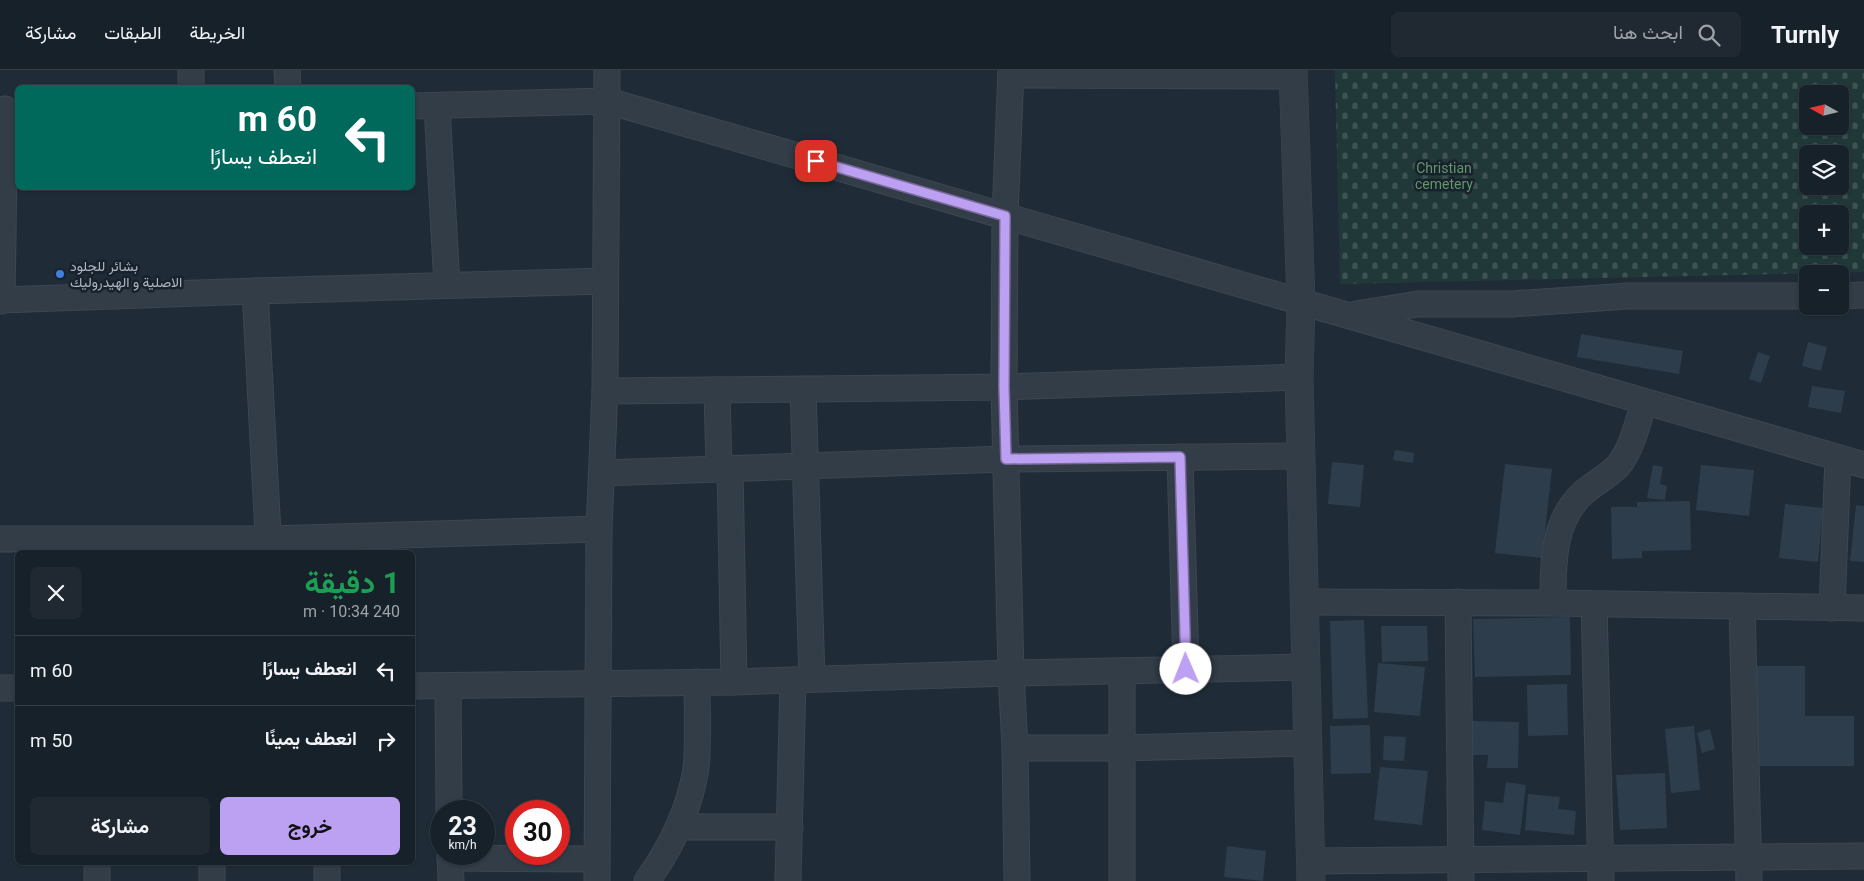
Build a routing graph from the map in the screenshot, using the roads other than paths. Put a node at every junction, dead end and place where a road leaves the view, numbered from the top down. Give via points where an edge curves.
1 (191, 70) edge
2 (288, 70) edge
3 (607, 70) edge
4 (1011, 73) edge
5 (1293, 73) edge
6 (191, 85) edge
7 (288, 85) edge
8 (608, 100) junction
9 (415, 106) edge
10 (438, 107) junction
11 (8, 109) edge
12 (1005, 216) junction
13 (605, 281) junction
14 (447, 285) junction
15 (255, 291) junction
16 (1864, 295) edge
17 (1799, 296) edge
18 (1849, 296) edge
19 (1, 300) edge
20 (1301, 302) junction
21 (1348, 316) junction
22 (1299, 377) junction
23 (1004, 387) junction
24 (803, 389) junction
25 (717, 390) junction
26 (605, 391) junction
27 (1644, 402) junction
28 (1301, 456) junction
29 (1180, 457) junction
30 (1838, 458) junction
31 (1006, 459) junction
32 (1864, 465) edge
33 (806, 466) junction
34 (724, 469) junction
35 (602, 472) junction
36 (599, 529) junction
37 (0, 539) edge
38 (326, 545) edge
39 (59, 546) edge
40 (130, 546) edge
41 (195, 546) edge
42 (269, 546) edge
43 (1304, 602) junction
44 (1458, 602) junction
45 (1553, 603) junction
46 (1594, 604) junction
47 (1742, 606) junction
48 (1832, 608) junction
49 (1864, 608) edge
50 (1305, 666) junction
51 (1186, 669) junction
52 (1122, 671) junction
53 (1011, 673) junction
54 (803, 680) junction
55 (697, 682) junction
56 (734, 682) junction
57 (597, 684) junction
58 (415, 686) edge
59 (448, 686) junction
60 (0, 688) edge
61 (15, 688) edge
62 (1307, 743) junction
63 (1015, 748) junction
64 (1122, 748) junction
65 (449, 800) edge
66 (790, 827) junction
67 (678, 828) junction
68 (1864, 856) edge
69 (97, 865) edge
70 (212, 865) edge
71 (328, 865) edge
72 (474, 865) edge
73 (1748, 869) edge
74 (597, 870) edge
75 (1461, 870) edge
76 (1600, 870) edge
77 (1311, 871) edge
78 (97, 881) edge
79 (212, 881) edge
80 (327, 881) edge
81 (647, 881) edge
82 (788, 881) edge
83 (1017, 881) edge
84 (1122, 881) edge

1 - 6 street
2 - 7 street
3 - 8 street
4 - 5 street
4 - 12 street
5 - 20 street
8 - 10 street
8 - 12 street
8 - 13 street
9 - 10 street
10 - 14 street
11 - 19 street
12 - 20 street
12 - 23 street
13 - 14 street
13 - 26 street
14 - 15 street
15 - 19 street
15 - 42 street
16 - 18 street
17 - 21 street via 1628,296 1512,304 1418,304
20 - 21 street
20 - 22 street
21 - 27 street
22 - 23 street
22 - 28 street
23 - 24 street
23 - 31 street
24 - 25 street
24 - 33 street
25 - 26 street
25 - 34 street
26 - 35 street
27 - 30 street
27 - 45 street via 1619,464 1571,505 1561,526 1553,565
28 - 29 street
28 - 43 street
29 - 31 street
29 - 51 street
30 - 32 street
30 - 48 street
31 - 33 street
31 - 53 street
33 - 34 street
33 - 54 street
34 - 35 street
34 - 56 street
35 - 36 street
36 - 38 street
36 - 57 street
37 - 39 street
38 - 42 street
39 - 40 street
40 - 41 street
41 - 42 street
43 - 44 street
43 - 50 street
44 - 45 street
44 - 75 street
45 - 46 street
46 - 47 street
46 - 76 street
47 - 48 street
47 - 73 street
48 - 49 street
50 - 51 street
50 - 62 street
51 - 52 street
52 - 53 street
52 - 64 street
53 - 54 street
53 - 63 street
54 - 56 street
54 - 66 street
55 - 56 street
55 - 57 street
55 - 67 street via 696,767
57 - 59 street
57 - 74 street
58 - 59 street
59 - 65 street
60 - 61 street
62 - 64 street
62 - 77 street
63 - 64 street
63 - 83 street
64 - 84 street
66 - 67 street
66 - 82 street
67 - 81 street
68 - 73 street
69 - 78 street
70 - 79 street
71 - 80 street
72 - 74 street
73 - 76 street
75 - 76 street
75 - 77 street

